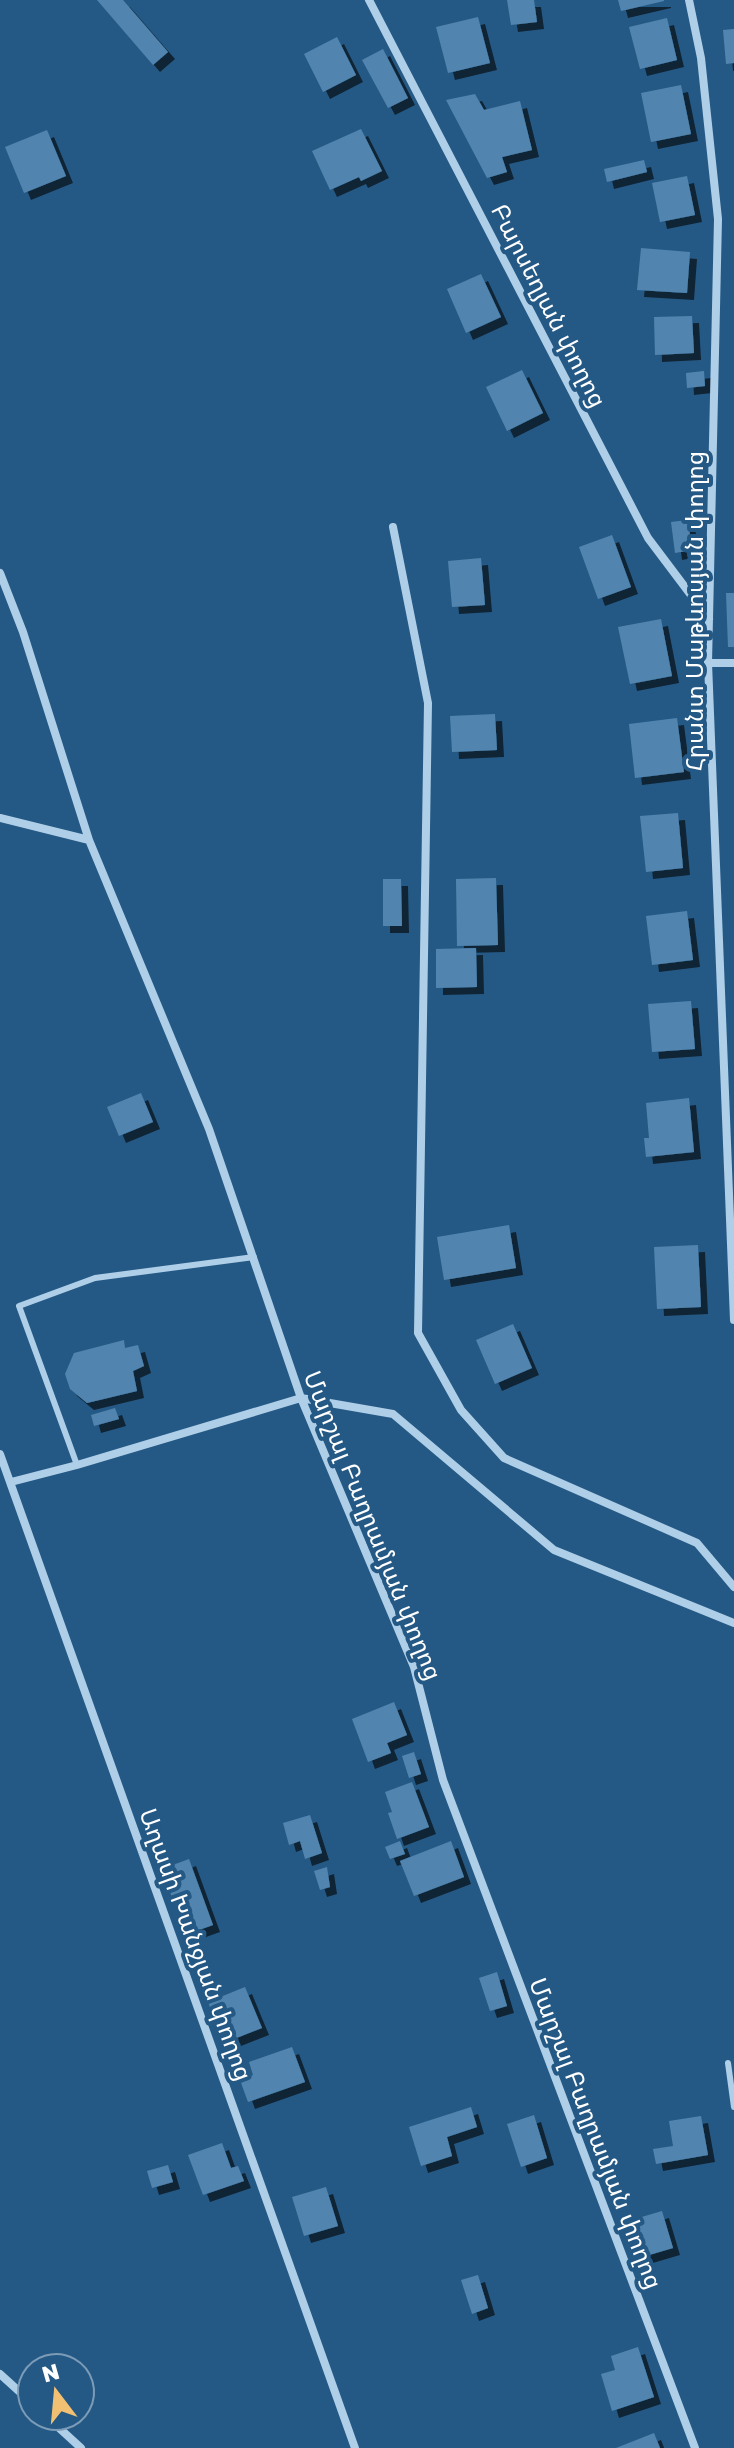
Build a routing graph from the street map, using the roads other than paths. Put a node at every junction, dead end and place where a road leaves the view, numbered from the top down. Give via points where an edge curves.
1 (369, 0) edge
2 (689, 0) edge
3 (393, 527) dead end
4 (0, 573) edge
5 (709, 619) junction
6 (708, 663) junction
7 (734, 663) edge
8 (0, 818) edge
9 (89, 840) junction
10 (254, 1257) junction
11 (734, 1320) edge
12 (301, 1398) junction
13 (0, 1454) edge
14 (77, 1465) junction
15 (11, 1482) junction
16 (734, 1587) edge
17 (734, 1623) edge
18 (728, 2063) dead end
19 (734, 2107) edge
20 (0, 2374) edge
21 (16, 2388) edge
22 (64, 2432) edge
23 (81, 2448) edge
24 (355, 2448) edge
25 (695, 2448) edge

1 - 5 street, Բարսեղյան փողոց via 648,538
2 - 5 street, Հրանտ Մաթևոսյան փողոց via 701,58 718,219
3 - 16 street via 428,703 418,1333 461,1410 504,1458 697,1543
4 - 9 street, Մարշալ Բաղրամյան փողոց
5 - 6 street, Հրանտ Մաթևոսյան փողոց
6 - 7 street
6 - 11 street, Հրանտ Մաթևոսյան փողոց
8 - 9 street
9 - 10 street, Մարշալ Բաղրամյան փողոց via 209,1129
10 - 12 street, Մարշալ Բաղրամյան փողոց
10 - 14 lane via 95,1278 19,1306
12 - 14 street
12 - 17 street via 393,1414 554,1550
12 - 25 street, Մարշալ Բաղրամյան փողոց via 414,1667 443,1780
13 - 15 street, Աղասի Խանջյան փողոց
14 - 15 street
15 - 24 street, Աղասի Խանջյան փողոց
18 - 19 lane
20 - 21 street
22 - 23 street

